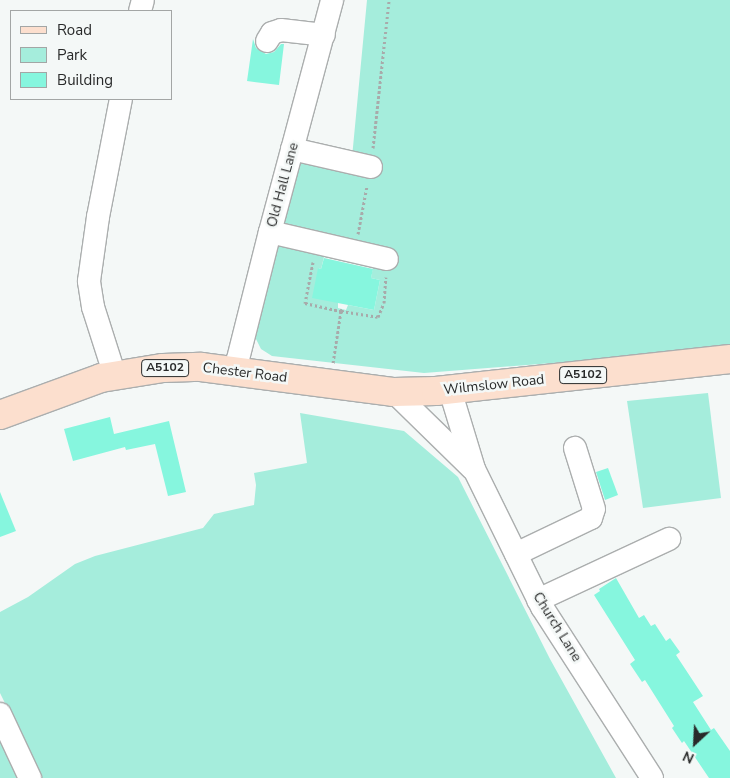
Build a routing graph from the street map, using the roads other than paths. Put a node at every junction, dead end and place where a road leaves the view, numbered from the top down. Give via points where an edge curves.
1 (332, 0) edge
2 (324, 35) junction
3 (268, 41) dead end
4 (121, 100) edge
5 (292, 149) junction
6 (371, 167) road end
7 (270, 232) junction
8 (387, 259) road end
9 (730, 358) edge
10 (239, 371) junction
11 (115, 376) junction
12 (443, 390) junction
13 (394, 392) junction
14 (0, 415) edge
15 (575, 448) dead end
16 (474, 469) junction
17 (669, 539) dead end
18 (516, 554) junction
19 (538, 600) junction
20 (0, 714) edge
21 (30, 778) edge
22 (652, 778) edge

1 - 2 street, Old Hall Lane
2 - 3 street via 281,30 272,33
2 - 5 street, Old Hall Lane
4 - 11 street via 89,282 93,307
5 - 6 street
5 - 7 street, Old Hall Lane
7 - 8 street
7 - 10 street, Old Hall Lane via 238,359
9 - 12 main road, Wilmslow Road / A5102
10 - 11 main road, Chester Road / A5102 via 201,367 162,368
10 - 13 main road, Chester Road / A5102
11 - 14 main road, Chester Road / A5102 via 101,378
12 - 13 main road, Chester Road / A5102
12 - 16 street, Church Lane
13 - 16 street, Church Lane
15 - 18 street via 594,508 591,518
16 - 18 street, Church Lane
17 - 19 street
18 - 19 street, Church Lane
19 - 22 street, Church Lane
20 - 21 street

